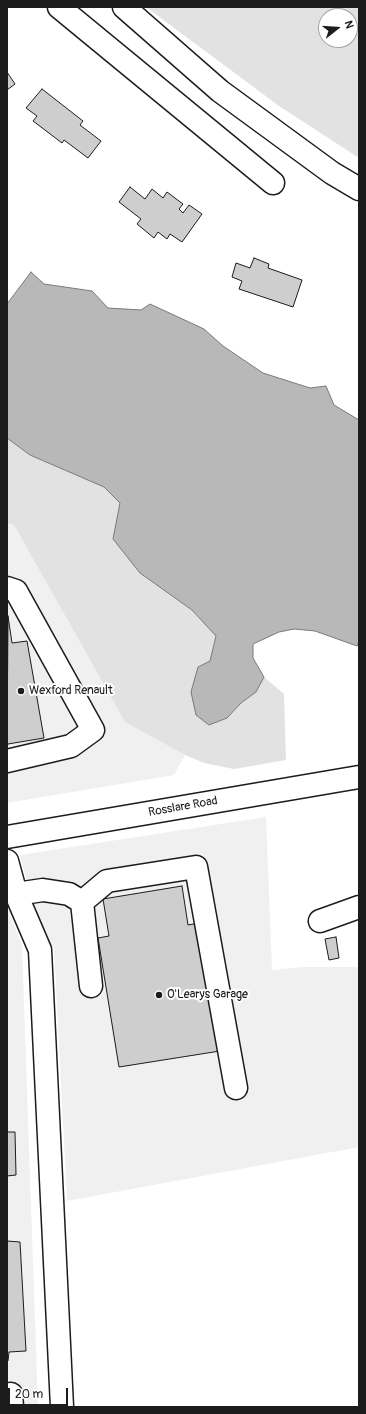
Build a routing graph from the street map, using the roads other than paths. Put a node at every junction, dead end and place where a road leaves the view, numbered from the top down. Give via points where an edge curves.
1 (59, 7) edge
2 (124, 7) edge
3 (273, 183) dead end
4 (359, 189) edge
5 (7, 588) edge
6 (7, 762) edge
7 (359, 777) edge
8 (7, 837) edge
9 (7, 861) edge
10 (16, 894) junction
11 (82, 902) junction
12 (359, 907) edge
13 (320, 921) dead end
14 (91, 986) dead end
15 (236, 1088) dead end
16 (62, 1407) edge

1 - 3 street
2 - 4 street via 220,91 332,173
5 - 6 street via 16,591 93,730 71,746
7 - 8 street, Rosslare Road
9 - 10 street
10 - 11 street via 43,890 69,894
10 - 16 street via 40,950
11 - 14 street
11 - 15 street via 106,881 196,867
12 - 13 street

